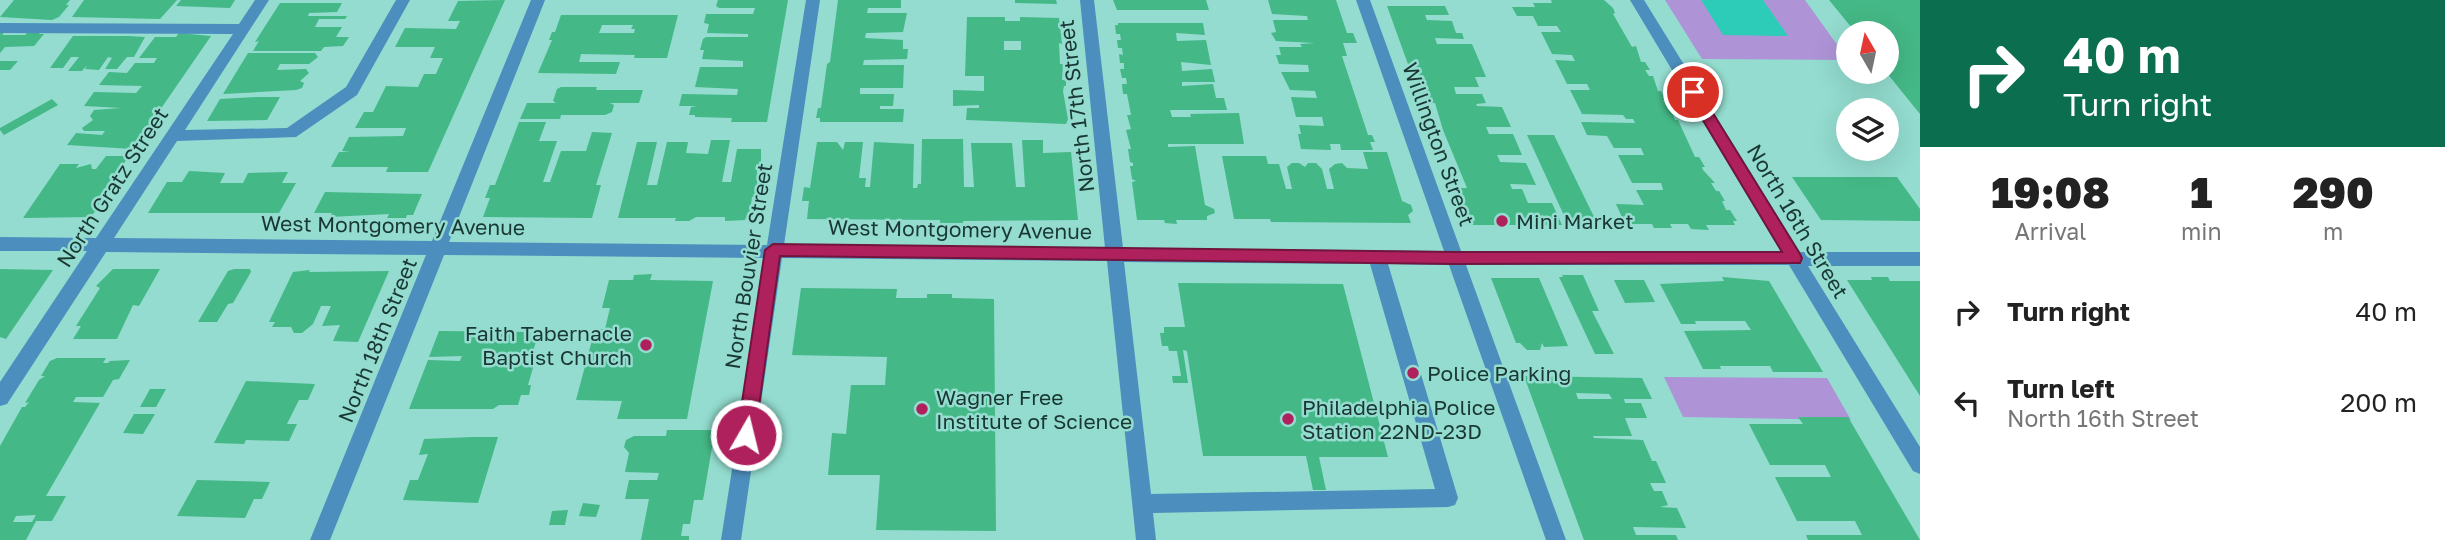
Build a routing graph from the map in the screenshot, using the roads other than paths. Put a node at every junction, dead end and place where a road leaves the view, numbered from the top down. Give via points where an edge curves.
1 (262, 0) edge
2 (403, 0) edge
3 (538, 0) edge
4 (813, 0) edge
5 (1087, 0) edge
6 (1363, 0) edge
7 (1637, 0) edge
8 (0, 28) edge
9 (243, 29) junction
10 (173, 136) junction
11 (0, 244) edge
12 (101, 244) junction
13 (438, 249) junction
14 (773, 250) junction
15 (1116, 253) junction
16 (1377, 257) junction
17 (1455, 258) junction
18 (1794, 258) junction
19 (1920, 259) edge
20 (0, 398) edge
21 (1920, 466) edge
22 (1142, 504) junction
23 (320, 540) edge
24 (730, 540) edge
25 (1146, 540) edge
26 (1556, 540) edge

1 - 9 street, North Gratz Street
2 - 10 street via 352,91 290,133
3 - 13 street, North 18th Street
4 - 14 street, North Bouvier Street
5 - 15 street, North 17th Street
6 - 17 street, Willington Street
7 - 18 street, North 16th Street
8 - 9 street
9 - 10 street, North Gratz Street
10 - 12 street, North Gratz Street
11 - 12 street, West Montgomery Avenue
12 - 13 street, West Montgomery Avenue
12 - 20 street, North Gratz Street
13 - 14 street, West Montgomery Avenue
13 - 23 street, North 18th Street
14 - 15 street, West Montgomery Avenue
14 - 24 street, North Bouvier Street
15 - 16 street, West Montgomery Avenue
15 - 22 street, North 17th Street
16 - 17 street, West Montgomery Avenue
16 - 22 street via 1448,498
17 - 18 street, West Montgomery Avenue
17 - 26 street, Willington Street
18 - 19 street, West Montgomery Avenue
18 - 21 street, North 16th Street
22 - 25 street, North 17th Street

